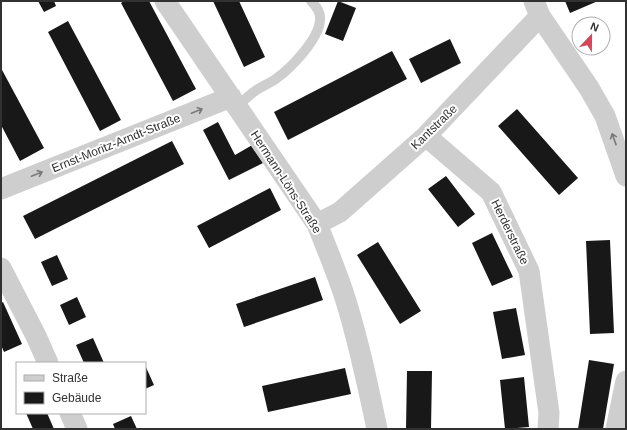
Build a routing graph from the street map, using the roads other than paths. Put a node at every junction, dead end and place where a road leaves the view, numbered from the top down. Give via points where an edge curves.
1 (165, 1) edge
2 (312, 1) edge
3 (537, 8) edge
4 (234, 102) junction
5 (426, 136) junction
6 (626, 176) edge
7 (1, 189) edge
8 (316, 224) junction
9 (1, 268) edge
10 (48, 362) edge
11 (626, 381) edge
12 (70, 414) edge
13 (77, 429) edge
14 (377, 429) edge
15 (548, 429) edge
16 (616, 429) edge

1 - 4 street, Hermann-Löns-Straße
2 - 4 lane via 318,9 320,20 308,47 294,64 276,79
3 - 5 street, Kantstraße
6 -> 3 street via 606,116
7 -> 4 street, Ernst-Moritz-Arndt-Straße
4 - 8 street, Hermann-Löns-Straße
5 - 8 street, Kantstraße via 340,212
5 - 15 street, Herderstraße via 491,192 529,271 549,413
8 - 14 street, Hermann-Löns-Straße via 346,301 366,374
9 - 10 street
11 - 16 street
12 - 13 street

